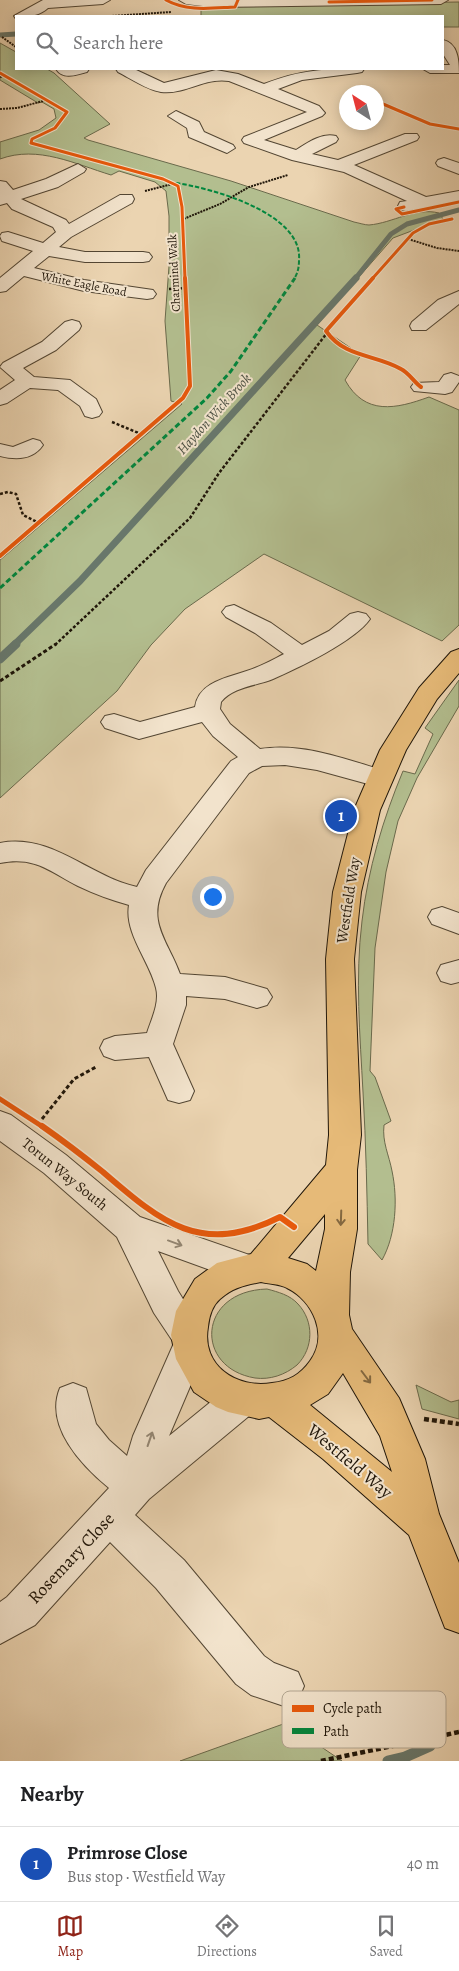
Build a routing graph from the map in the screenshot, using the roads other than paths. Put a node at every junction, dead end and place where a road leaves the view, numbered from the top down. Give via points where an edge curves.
1 (101, 0) edge
2 (186, 0) edge
3 (432, 0) edge
4 (441, 0) edge
5 (313, 1) edge
6 (43, 2) edge
7 (24, 15) edge
8 (444, 44) edge
9 (125, 70) edge
10 (344, 70) edge
11 (439, 70) edge
12 (456, 72) edge
13 (264, 89) junction
14 (176, 116) dead end
15 (411, 137) dead end
16 (330, 139) dead end
17 (250, 140) junction
18 (227, 148) junction
19 (208, 156) dead end
20 (305, 158) junction
21 (339, 165) junction
22 (78, 169) dead end
23 (3, 194) edge
24 (459, 196) edge
25 (424, 203) junction
26 (129, 207) road end
27 (404, 207) dead end
28 (65, 233) junction
29 (8, 237) dead end
30 (47, 250) junction
31 (142, 257) dead end
32 (22, 270) junction
33 (0, 287) edge
34 (147, 294) dead end
35 (459, 298) edge
36 (73, 326) dead end
37 (419, 326) dead end
38 (5, 365) edge
39 (26, 382) junction
40 (421, 387) dead end
41 (452, 387) edge
42 (0, 399) edge
43 (92, 412) road end
44 (33, 445) dead end
45 (0, 450) edge
46 (234, 612) dead end
47 (358, 620) dead end
48 (301, 655) junction
49 (459, 658) edge
50 (209, 713) junction
51 (114, 722) dead end
52 (255, 758) junction
53 (379, 778) junction
54 (0, 853) edge
55 (144, 898) junction
56 (170, 984) junction
57 (257, 997) dead end
58 (158, 1044) junction
59 (115, 1048) road end
60 (179, 1091) dead end
61 (0, 1124) edge
62 (341, 1170) junction
63 (129, 1227) junction
64 (254, 1267) junction
65 (335, 1325) junction
66 (188, 1341) junction
67 (73, 1400) dead end
68 (259, 1400) junction
69 (136, 1486) junction
70 (109, 1516) junction
71 (423, 1523) junction
72 (459, 1614) edge
73 (0, 1624) edge
74 (284, 1686) dead end

1 - 6 street
2 - 5 street via 211,3
3 - 4 street
3 - 5 street
6 - 7 street via 37,11
8 - 12 street
9 - 13 street via 162,88 216,74
10 - 13 street via 299,76
11 - 12 street
13 - 17 street via 317,113
14 - 18 street via 193,125 196,131 188,135
15 - 21 street
16 - 20 street via 311,147
17 - 18 street
17 - 20 street via 276,152
18 - 19 street
20 - 21 street
21 - 25 street
22 - 23 street via 52,183
23 - 28 street via 18,205 60,224
24 - 25 street
25 - 27 street
26 - 28 street, White Eagle Road via 110,201
28 - 30 street, White Eagle Road
29 - 30 street
30 - 31 street, White Eagle Road via 90,258 123,252
30 - 32 street, White Eagle Road
32 - 33 street, White Eagle Road
32 - 34 street, White Eagle Road via 97,288
35 - 37 street via 445,304
36 - 38 street via 49,346
38 - 39 street
39 - 42 street
39 - 43 street via 63,384 89,403
40 - 41 street
44 - 45 street via 16,454
46 - 48 street
47 - 48 street via 337,636
48 - 50 street via 272,670 220,689 210,699
49 - 53 main road, Westfield Way via 428,694
50 - 51 street via 139,731
50 - 52 street
52 - 53 street via 280,756 305,760
52 - 55 street via 240,767 156,877
53 - 62 main road, Westfield Way via 359,835 342,928 340,968 346,1100
54 - 55 street via 36,852 112,889
55 - 56 street via 144,926
56 - 57 street via 219,986
56 - 58 street via 171,1005
58 - 59 street
58 - 60 street
61 - 63 street, Torun Way South via 55,1164
62 - 64 main road
62 -> 65 main road, Westfield Way via 340,1230 333,1272
63 -> 64 street, Torun Way South
63 - 66 street, Torun Way South
64 - 65 main road, Westfield Way via 284,1270 305,1280 320,1292
64 - 66 main road via 217,1280 202,1293 192,1310
65 - 68 main road, Westfield Way via 329,1365 319,1378 305,1390
65 -> 71 main road, Westfield Way via 392,1422 406,1458
66 - 68 main road, Westfield Way via 197,1367 206,1379 227,1394
69 -> 66 street, Rosemary Close via 151,1436
67 - 69 street via 78,1426 86,1441
68 - 69 street, Rosemary Close
68 - 71 main road, Westfield Way via 336,1447
69 - 70 street, Rosemary Close
70 - 73 street, Rosemary Close via 21,1611
70 - 74 street via 170,1574 250,1670 265,1681
71 - 72 main road, Westfield Way via 452,1588

